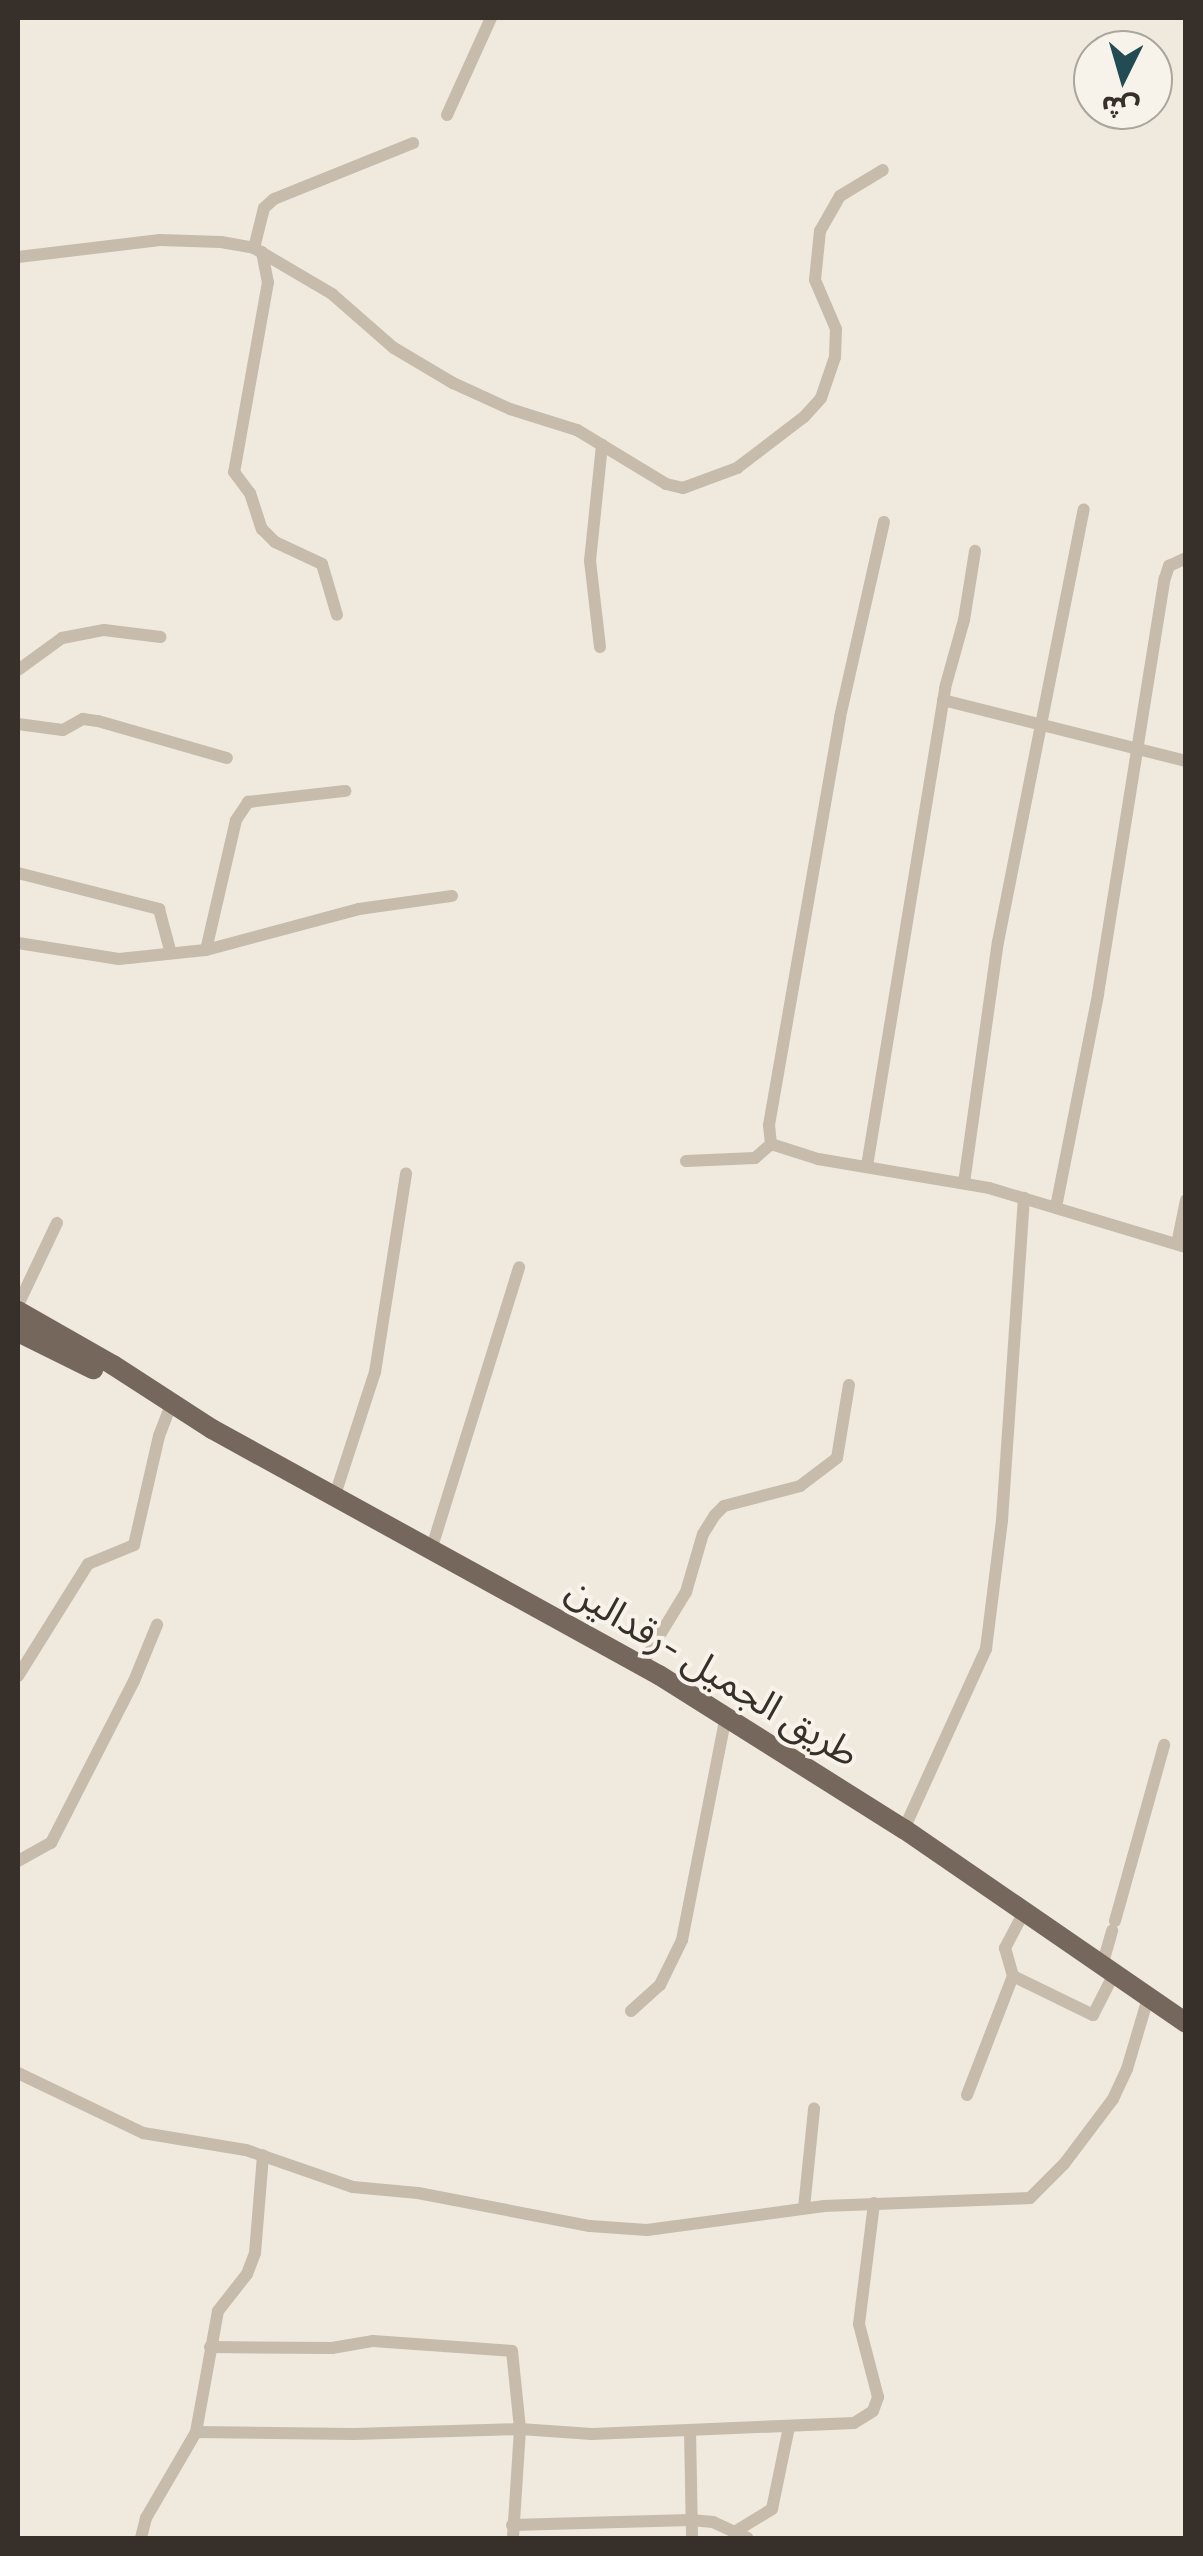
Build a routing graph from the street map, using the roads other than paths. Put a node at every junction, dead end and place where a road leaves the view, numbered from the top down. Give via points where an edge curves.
1 (490, 18) edge
2 (447, 115) dead end
3 (413, 144) dead end
4 (884, 170) dead end
5 (258, 250) junction
6 (18, 257) edge
7 (602, 445) junction
8 (1084, 510) dead end
9 (884, 522) dead end
10 (975, 551) dead end
11 (1186, 558) edge
12 (337, 615) dead end
13 (161, 636) dead end
14 (600, 646) dead end
15 (18, 670) edge
16 (943, 700) junction
17 (18, 724) edge
18 (1040, 724) junction
19 (1137, 750) junction
20 (227, 758) dead end
21 (1186, 761) edge
22 (346, 791) dead end
23 (18, 874) edge
24 (452, 896) dead end
25 (18, 943) edge
26 (170, 950) junction
27 (206, 950) junction
28 (771, 1144) junction
29 (686, 1161) dead end
30 (867, 1166) junction
31 (406, 1173) dead end
32 (964, 1183) junction
33 (1024, 1198) junction
34 (1186, 1200) edge
35 (1056, 1207) junction
36 (57, 1223) dead end
37 (1181, 1246) edge
38 (519, 1267) dead end
39 (18, 1308) edge
40 (18, 1332) edge
41 (848, 1385) dead end
42 (175, 1408) junction
43 (335, 1495) junction
44 (432, 1547) junction
45 (158, 1625) dead end
46 (640, 1666) junction
47 (18, 1676) edge
48 (726, 1716) junction
49 (1164, 1746) dead end
50 (904, 1829) junction
51 (18, 1860) edge
52 (1024, 1912) junction
53 (1108, 1970) junction
54 (1013, 1976) junction
55 (1148, 1998) junction
56 (631, 2012) dead end
57 (1186, 2024) edge
58 (18, 2073) edge
59 (966, 2094) dead end
60 (814, 2109) dead end
61 (263, 2155) junction
62 (874, 2202) junction
63 (804, 2208) junction
64 (210, 2347) junction
65 (788, 2426) junction
66 (520, 2429) junction
67 (690, 2431) junction
68 (196, 2432) junction
69 (691, 2520) junction
70 (513, 2532) edge
71 (742, 2535) edge
72 (140, 2538) edge
73 (692, 2538) edge

1 - 2 street
3 - 5 street via 274,199 264,208
4 - 7 street via 840,196 820,230 815,280 834,323 835,357 822,398 804,418 737,468 692,487 666,484
5 - 6 street via 160,240
5 - 7 street via 332,294 394,348 453,383
5 - 12 street via 268,282 234,472 275,542 324,568
7 - 14 street via 590,561
8 - 18 street
9 - 28 street via 840,717 769,1125
10 - 16 street
11 - 19 street via 1169,566 1165,578
13 - 15 street via 104,630 62,638
16 - 18 street
16 - 30 street
17 - 20 street via 63,730 98,721
18 - 19 street
18 - 32 street via 998,942
19 - 21 street
19 - 35 street
22 - 27 street via 248,802 236,820
23 - 26 street via 159,909
24 - 27 street via 359,909
25 - 26 street via 100,958
26 - 27 street
28 - 29 street via 754,1158
28 - 30 street
30 - 32 street
31 - 43 street via 375,1372
32 - 33 street
33 - 35 street
33 - 50 street via 1002,1520 986,1650
34 - 37 street
35 - 37 street
36 - 39 street
38 - 44 street
39 - 42 main road
40 - 42 main road
41 - 46 street via 837,1458 800,1486 724,1506 715,1515 686,1592
42 - 43 main road, طريق الجميل -رقدالين
42 - 47 street via 134,1544 88,1564
43 - 44 main road, طريق الجميل -رقدالين
44 - 46 main road, طريق الجميل -رقدالين
45 - 51 street via 50,1843
46 - 48 main road, طريق الجميل -رقدالين
48 - 50 main road, طريق الجميل -رقدالين
48 - 56 street via 682,1940 660,1985
49 - 53 street via 1114,1925
50 - 52 main road, طريق الجميل -رقدالين
52 - 53 main road, طريق الجميل -رقدالين
52 - 54 street via 1005,1948
53 - 54 street via 1093,2015
53 - 55 main road, طريق الجميل -رقدالين
54 - 59 street
55 - 57 main road, طريق الجميل -رقدالين
55 - 62 street via 1113,2099 1037,2194 1013,2201
58 - 61 street via 142,2133
60 - 63 street
61 - 63 street via 353,2187 590,2226 662,2229
61 - 64 street via 255,2252 247,2274 218,2310
62 - 63 street
62 - 65 street via 859,2324 877,2385 874,2411 854,2424
64 - 66 street via 332,2348 373,2341 512,2351
64 - 68 street
65 - 67 street
65 - 71 street via 772,2509
66 - 67 street
66 - 68 street
66 - 70 street
67 - 69 street
68 - 72 street
69 - 70 street
69 - 71 street
69 - 73 street

